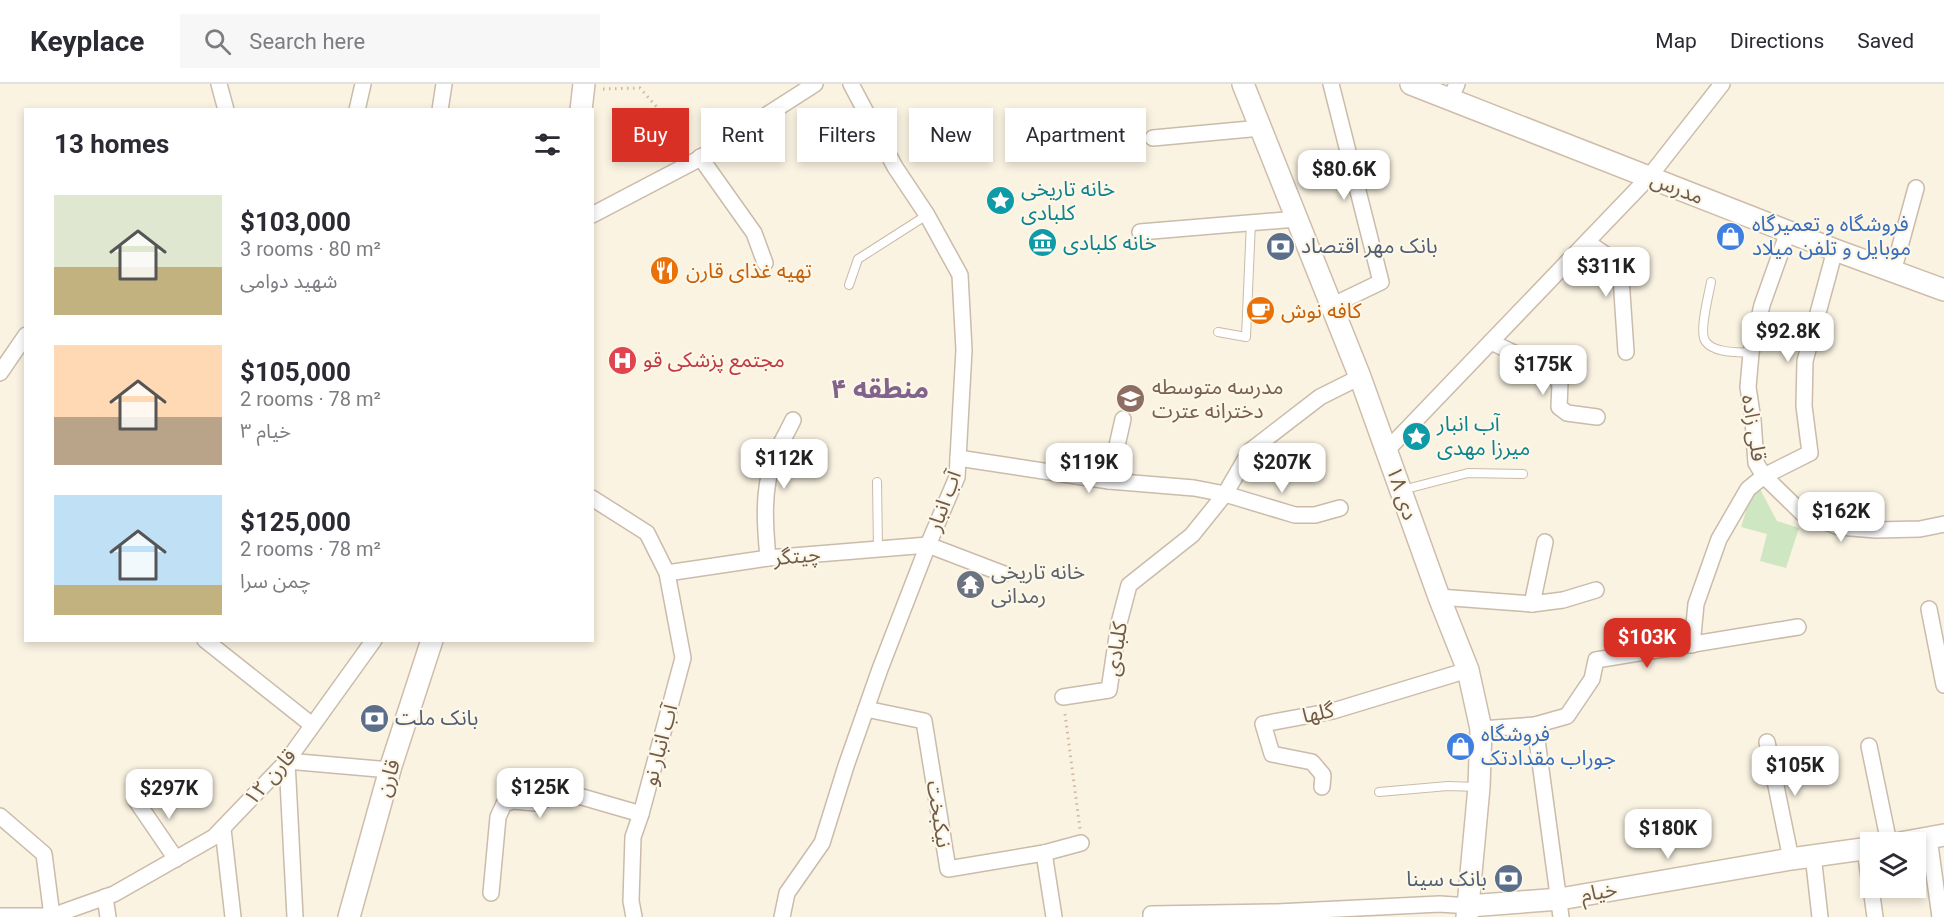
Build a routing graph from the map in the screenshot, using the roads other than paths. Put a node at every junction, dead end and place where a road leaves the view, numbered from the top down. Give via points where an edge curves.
1 (219, 84) edge
2 (363, 84) edge
3 (444, 84) edge
4 (815, 84) edge
5 (851, 84) edge
6 (1243, 84) edge
7 (1331, 84) edge
8 (1411, 84) edge
9 (1722, 84) edge
10 (1454, 92) edge
11 (225, 108) edge
12 (357, 108) edge
13 (440, 108) edge
14 (1261, 128) junction
15 (1153, 138) dead end
16 (700, 157) junction
17 (1649, 177) junction
18 (1916, 188) dead end
19 (594, 214) edge
20 (927, 215) junction
21 (1297, 219) junction
22 (1251, 222) junction
23 (1140, 232) dead end
24 (1788, 232) junction
25 (1587, 242) junction
26 (1835, 250) junction
27 (765, 263) dead end
28 (1893, 272) junction
29 (1711, 282) dead end
30 (849, 285) dead end
31 (1944, 290) edge
32 (1331, 306) junction
33 (1218, 332) dead end
34 (24, 337) edge
35 (1491, 342) junction
36 (1626, 352) dead end
37 (1751, 353) junction
38 (2, 363) edge
39 (1360, 377) junction
40 (1596, 417) dead end
41 (1122, 419) dead end
42 (793, 420) dead end
43 (1387, 450) junction
44 (958, 458) junction
45 (1523, 474) dead end
46 (1764, 476) junction
47 (1109, 481) junction
48 (878, 482) dead end
49 (1401, 490) junction
50 (1225, 494) junction
51 (594, 499) edge
52 (1340, 508) dead end
53 (1944, 524) edge
54 (1545, 542) dead end
55 (928, 545) junction
56 (878, 549) junction
57 (768, 558) junction
58 (667, 573) junction
59 (1004, 574) dead end
60 (1596, 590) dead end
61 (1439, 597) junction
62 (1532, 604) junction
63 (1929, 609) dead end
64 (1798, 627) dead end
65 (207, 642) edge
66 (373, 642) edge
67 (431, 642) edge
68 (1692, 645) junction
69 (1468, 670) junction
70 (1944, 685) edge
71 (1063, 697) road end
72 (866, 709) junction
73 (1535, 725) junction
74 (312, 726) junction
75 (1481, 729) junction
76 (1767, 742) dead end
77 (1869, 746) dead end
78 (287, 761) junction
79 (390, 770) junction
80 (1322, 787) dead end
81 (1479, 787) junction
82 (1379, 792) dead end
83 (135, 799) dead end
84 (641, 814) junction
85 (0, 816) edge
86 (223, 829) junction
87 (1887, 832) edge
88 (1936, 837) edge
89 (1082, 843) road end
90 (1860, 849) edge
91 (1044, 853) junction
92 (1813, 855) junction
93 (176, 859) junction
94 (1791, 859) junction
95 (491, 893) dead end
96 (105, 897) junction
97 (1872, 898) edge
98 (1560, 908) edge
99 (1468, 911) edge
100 (0, 916) edge
101 (52, 916) edge
102 (26, 917) edge
103 (108, 917) edge
104 (233, 917) edge
105 (295, 917) edge
106 (349, 917) edge
107 (634, 917) edge
108 (782, 917) edge
109 (1054, 917) edge
110 (1152, 917) edge
111 (1821, 917) edge
112 (1875, 917) edge
113 (1940, 917) edge

1 - 11 street
2 - 12 street
3 - 13 street
4 - 16 street
5 - 20 street, آب انبار via 895,167
6 - 14 main road, ۱۸ دی
7 - 32 street via 1381,282
8 - 10 main road, مدرس
9 - 17 street
10 - 17 main road, مدرس
14 - 15 street
14 - 21 main road, ۱۸ دی
16 - 19 street
16 - 27 street via 754,233
17 - 24 main road, مدرس
17 - 25 street
18 - 28 street
20 - 30 lane via 858,260
20 - 44 street, آب انبار via 960,275 964,350
21 - 22 street
21 - 32 main road, ۱۸ دی
22 - 23 street
22 - 33 lane via 1246,337
24 - 26 main road, مدرس
24 - 37 street, قلی زاده via 1762,305
25 - 35 street
25 - 36 street via 1615,261 1621,278
26 - 28 main road, مدرس
26 - 46 street via 1805,361 1804,406 1810,453
28 - 31 main road, مدرس
29 - 37 lane via 1702,335 1706,344
32 - 39 main road, ۱۸ دی
34 - 38 street
35 - 40 street via 1545,368 1560,383 1559,407 1567,413
35 - 43 street
37 - 46 street, قلی زاده via 1748,387 1755,463
39 - 43 main road, ۱۸ دی
39 - 50 street via 1320,397 1250,451
41 - 47 street
42 - 57 street via 774,459 768,482 764,522
43 - 49 main road, ۱۸ دی
44 - 47 street
44 - 55 street, آب انبار via 957,477
45 - 49 lane via 1468,473
46 - 53 street via 1802,513 1839,527 1920,529
46 - 68 street, قلی زاده via 1748,489 1719,539 1696,604
47 - 50 street
48 - 56 lane
49 - 61 main road, ۱۸ دی
50 - 52 street via 1295,515 1315,515
50 - 71 street, کلبادی via 1192,535 1129,585 1109,690
51 - 58 street, آب انبار نو via 647,533
54 - 62 street
55 - 56 street, چیتگر
55 - 59 street
55 - 72 street, آب انبار
56 - 57 street, چیتگر
57 - 58 street, چیتگر
58 - 84 street, آب انبار نو via 683,658
60 - 62 street
61 - 62 street
61 - 69 main road, ۱۸ دی
63 - 70 street
64 - 68 street
65 - 74 street
66 - 74 street, قارن ۱۲
67 - 79 main road, قارن
68 - 73 street via 1596,660 1592,678 1567,716
69 - 75 main road, ۱۸ دی
69 - 80 street, گلها via 1333,711 1263,724 1272,754 1311,762 1323,775
72 - 91 street, نیکبخت via 924,721 948,869
72 - 108 street, آب انبار via 822,843 787,893
73 - 75 street
73 - 98 street
74 - 78 street, قارن ۱۲
75 - 81 main road, ۱۸ دی
76 - 94 street
77 - 87 street
78 - 79 street
78 - 86 street, قارن ۱۲
78 - 105 street
79 - 106 main road, قارن
81 - 82 lane
81 - 99 main road, ۱۸ دی
83 - 93 street
84 - 95 street via 565,792 535,803 504,804 498,817
84 - 107 street, آب انبار نو via 633,837
85 - 101 street via 45,854
86 - 93 street, قارن ۱۲
86 - 104 street
88 - 113 street
89 - 91 street
90 - 92 main road, خیام
91 - 109 street
92 - 94 main road, خیام
92 - 111 street
93 - 96 street, قارن ۱۲
94 - 98 main road, خیام
96 - 101 street, قارن ۱۲
96 - 103 street
97 - 112 street
98 - 99 main road, خیام
99 - 110 street via 1440,904 1151,914
100 - 102 street, قارن ۱۲
101 - 102 street, قارن ۱۲

